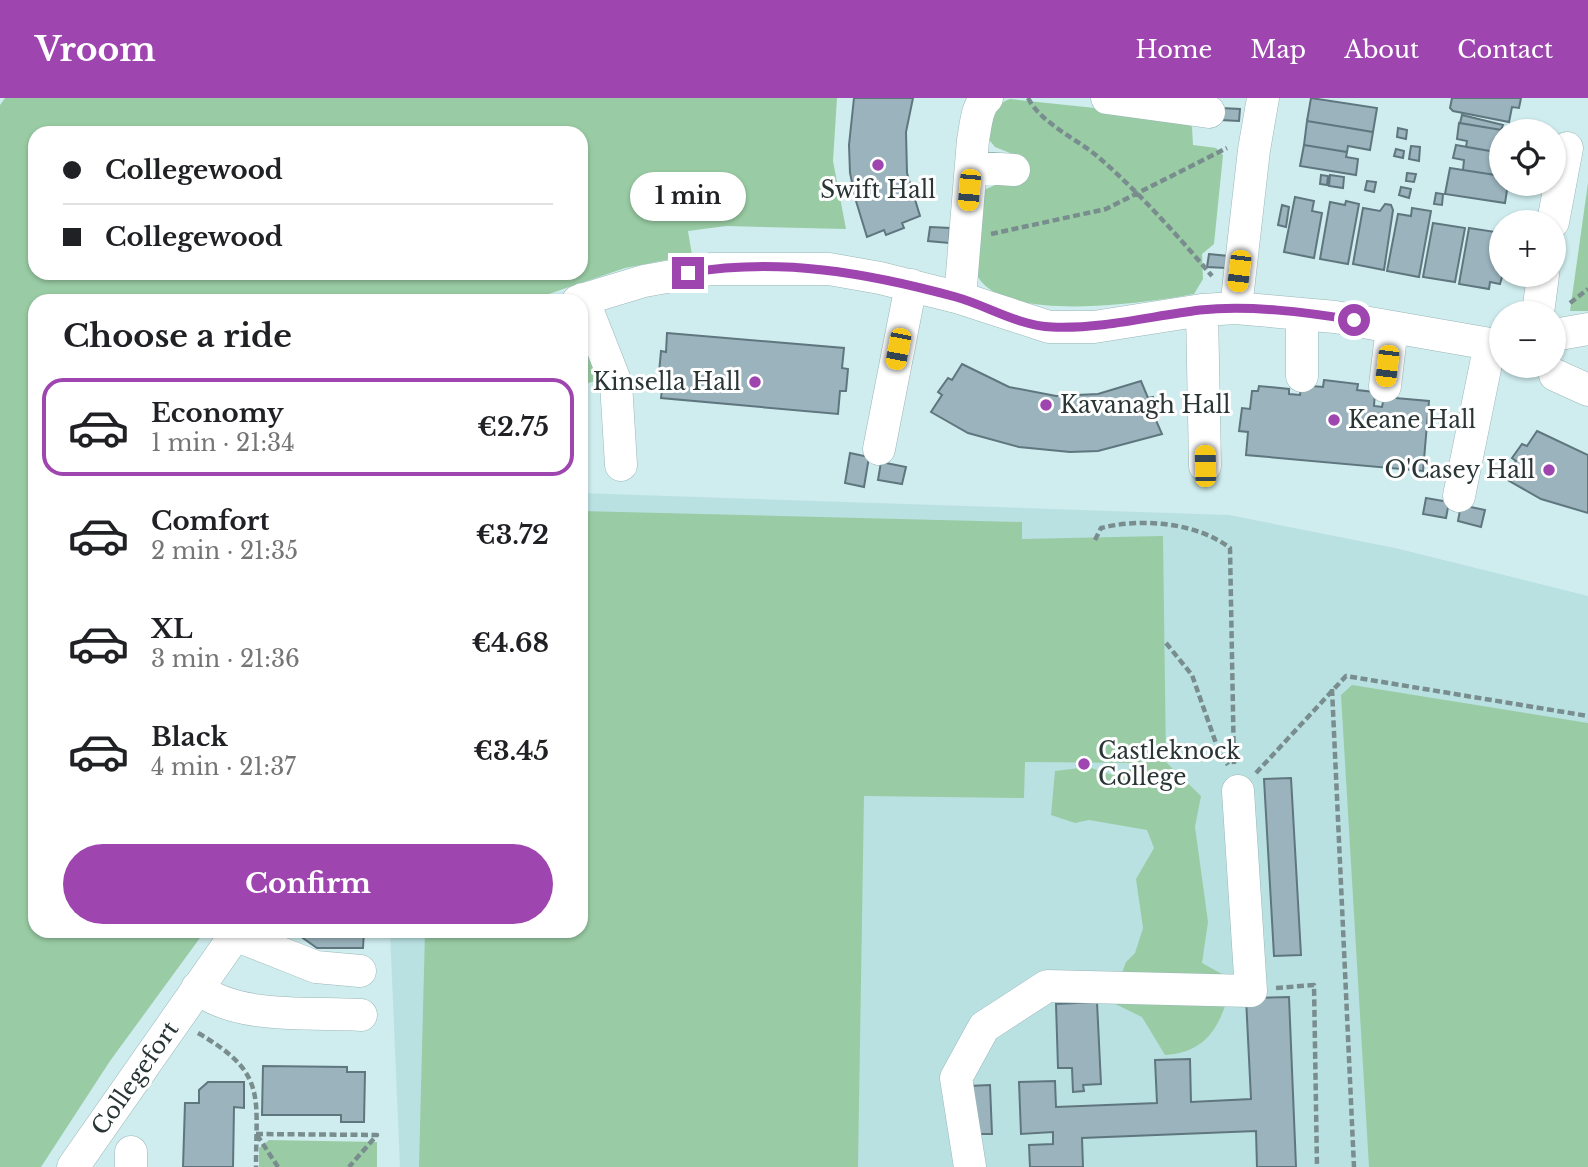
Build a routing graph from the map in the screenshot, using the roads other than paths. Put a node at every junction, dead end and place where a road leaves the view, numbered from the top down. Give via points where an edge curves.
1 (987, 98) edge
2 (1107, 98) edge
3 (1264, 98) edge
4 (1209, 112) dead end
5 (1573, 161) edge
6 (971, 167) junction
7 (1014, 170) dead end
8 (1557, 210) edge
9 (911, 285) junction
10 (588, 298) edge
11 (960, 298) junction
12 (1236, 309) junction
13 (1202, 310) junction
14 (1302, 314) junction
15 (588, 318) edge
16 (1392, 327) junction
17 (1588, 329) edge
18 (1566, 333) edge
19 (1489, 343) edge
20 (1489, 373) edge
21 (1302, 376) dead end
22 (1563, 378) edge
23 (1385, 386) dead end
24 (1588, 390) edge
25 (879, 449) dead end
26 (621, 465) dead end
27 (1205, 466) dead end
28 (1459, 496) dead end
29 (1238, 792) road end
30 (232, 938) edge
31 (248, 938) edge
32 (360, 971) dead end
33 (197, 988) junction
34 (361, 1014) dead end
35 (73, 1167) edge
36 (970, 1167) edge

1 - 6 street via 978,114
2 - 4 street
3 - 12 street
5 - 8 street
6 - 7 street
6 - 11 street
9 - 10 street via 829,269 710,269
9 - 11 street
9 - 25 street
11 - 13 street via 1049,327 1094,327
12 - 13 street
12 - 14 street
13 - 27 street
14 - 16 street
14 - 21 street
15 - 26 street via 616,383
16 - 19 street
16 - 23 street
17 - 18 street
20 - 28 street
22 - 24 street
29 - 36 street via 1251,991 1047,986 984,1027 956,1078
30 - 33 street, Collegefort
31 - 32 street, Collegefort via 316,967
33 - 34 street via 236,1009
33 - 35 street, Collegefort

